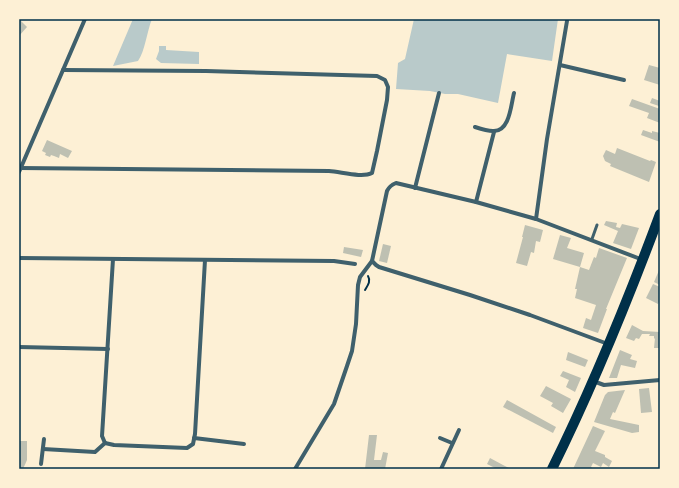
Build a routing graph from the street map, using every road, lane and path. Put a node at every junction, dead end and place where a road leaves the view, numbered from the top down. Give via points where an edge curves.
1 (85, 19) edge
2 (567, 21) dead end
3 (560, 65) junction
4 (63, 70) junction
5 (624, 80) dead end
6 (439, 93) dead end
7 (514, 93) dead end
8 (474, 127) dead end
9 (494, 132) junction
10 (20, 169) edge
11 (415, 188) junction
12 (476, 202) junction
13 (660, 214) edge
14 (536, 219) junction
15 (596, 225) dead end
16 (592, 239) junction
17 (19, 258) edge
18 (112, 259) junction
19 (205, 260) junction
20 (643, 260) junction
21 (372, 261) junction
22 (356, 264) dead end
23 (609, 344) junction
24 (19, 347) edge
25 (108, 348) junction
26 (660, 380) edge
27 (593, 381) junction
28 (459, 430) dead end
29 (194, 438) junction
30 (440, 438) dead end
31 (44, 439) dead end
32 (105, 443) junction
33 (452, 443) junction
34 (244, 444) dead end
35 (43, 449) junction
36 (41, 464) dead end
37 (297, 468) edge
38 (441, 469) edge
39 (552, 469) edge

1 - 4 street
2 - 3 street
3 - 5 street
3 - 14 street
4 - 10 street
4 - 10 street via 377,76 385,80 388,87 372,173 367,176 329,171
6 - 11 street
7 - 9 street via 506,124 500,131
8 - 9 street
9 - 12 street
11 - 12 street
11 - 21 street via 396,183 390,187
12 - 14 street
13 - 20 main road
14 - 16 street
15 - 16 lane
16 - 20 street
17 - 18 street
18 - 19 street
18 - 25 street
19 - 22 street via 334,261
19 - 29 street
20 - 23 main road
21 - 23 street via 379,267 530,315
21 - 37 street via 360,277 352,351 334,404
23 - 27 main road
24 - 25 street
25 - 32 street via 102,436
26 - 27 street via 604,385
27 - 39 main road
28 - 33 street
29 - 32 street via 193,444 187,448
29 - 34 street
30 - 33 street
31 - 35 street
32 - 35 street via 95,452
33 - 38 street
35 - 36 street

